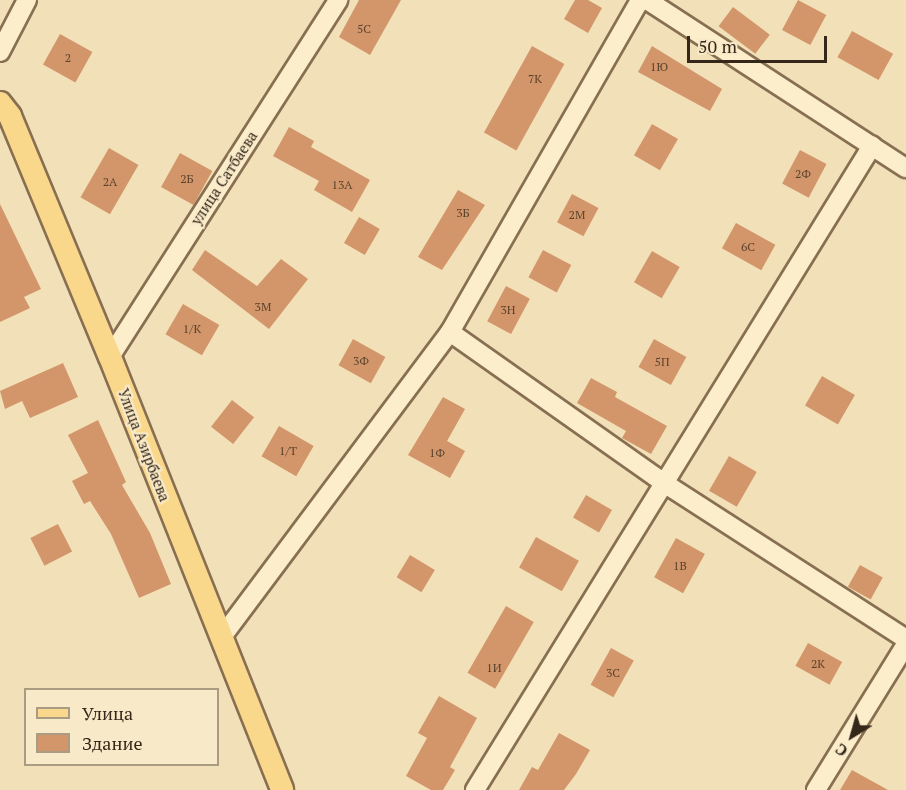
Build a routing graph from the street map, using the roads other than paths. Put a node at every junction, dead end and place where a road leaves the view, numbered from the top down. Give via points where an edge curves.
1 (27, 0) edge
2 (338, 0) edge
3 (640, 0) edge
4 (647, 0) edge
5 (0, 52) edge
6 (0, 103) edge
7 (872, 146) junction
8 (906, 168) edge
9 (450, 332) junction
10 (110, 357) junction
11 (664, 483) junction
12 (221, 639) junction
13 (906, 639) edge
14 (906, 644) edge
15 (282, 790) edge
16 (475, 790) edge
17 (816, 790) edge

1 - 5 street
2 - 10 street, улица Сатбаева
3 - 9 street
4 - 7 street
6 - 10 main road, Улица Азирбаева via 10,116
7 - 8 street
7 - 11 street
9 - 11 street
9 - 12 street
10 - 12 main road, Улица Азирбаева
11 - 13 street
11 - 16 street
12 - 15 main road, Улица Азирбаева
14 - 17 street

